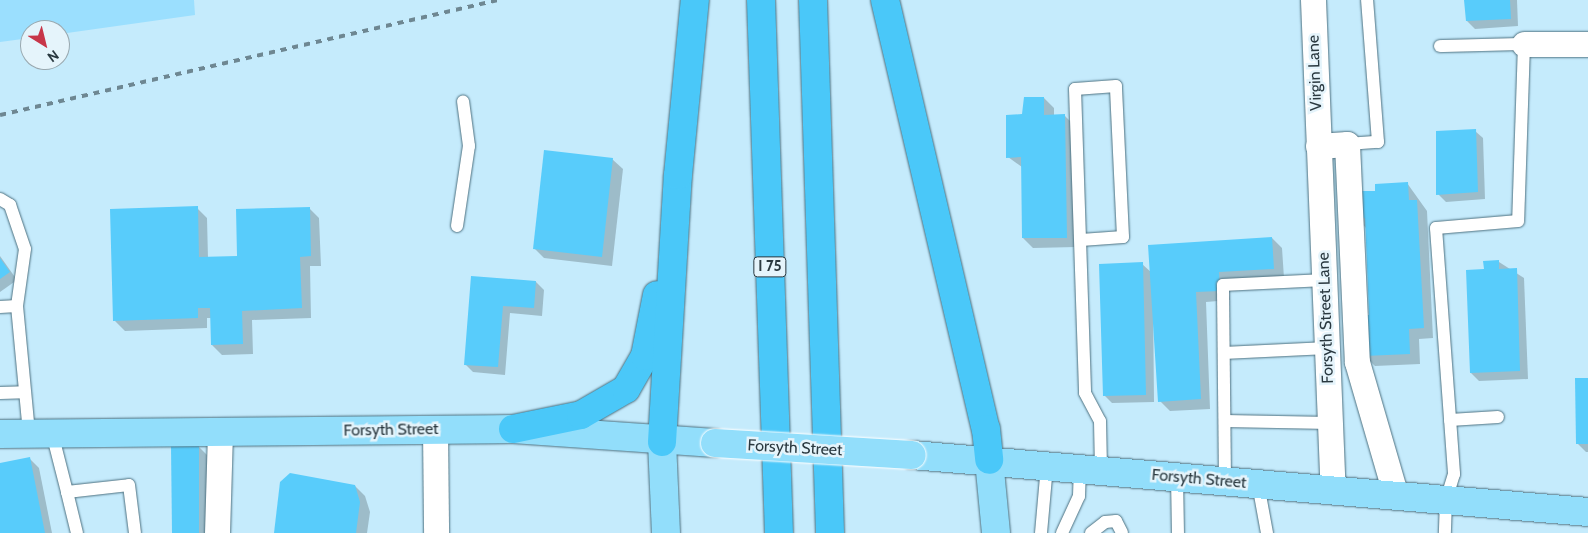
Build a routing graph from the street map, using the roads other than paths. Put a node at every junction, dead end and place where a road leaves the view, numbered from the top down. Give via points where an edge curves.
1 (696, 0) edge
2 (761, 0) edge
3 (813, 0) edge
4 (885, 0) edge
5 (1313, 0) edge
6 (1367, 0) edge
7 (1524, 44) junction
8 (1588, 44) edge
9 (1440, 46) dead end
10 (464, 100) dead end
11 (1347, 144) junction
12 (1318, 146) junction
13 (678, 175) junction
14 (0, 199) edge
15 (457, 226) dead end
16 (1080, 240) junction
17 (1324, 280) junction
18 (17, 306) junction
19 (0, 308) edge
20 (1327, 348) junction
21 (1224, 353) junction
22 (24, 392) junction
23 (0, 393) edge
24 (1498, 417) dead end
25 (1450, 420) junction
26 (1225, 421) junction
27 (1330, 423) junction
28 (513, 429) junction
29 (435, 430) junction
30 (220, 432) junction
31 (41, 433) junction
32 (0, 434) edge
33 (662, 442) junction
34 (989, 460) junction
35 (1047, 466) junction
36 (1091, 469) junction
37 (1177, 477) junction
38 (1225, 481) junction
39 (1258, 484) junction
40 (1333, 490) junction
41 (67, 492) junction
42 (1396, 496) junction
43 (1446, 500) junction
44 (1588, 512) edge
45 (77, 533) edge
46 (136, 533) edge
47 (217, 533) edge
48 (436, 533) edge
49 (666, 533) edge
50 (779, 533) edge
51 (830, 533) edge
52 (996, 533) edge
53 (1041, 533) edge
54 (1062, 533) edge
55 (1092, 533) edge
56 (1122, 533) edge
57 (1178, 533) edge
58 (1267, 533) edge
59 (1445, 533) edge

1 - 13 highway
2 - 50 highway, I 75
3 - 51 highway
4 - 34 highway via 986,430
5 - 12 street, Virgin Lane
6 - 11 lane via 1378,142
7 - 8 street
7 - 9 lane
7 - 25 lane via 1518,221 1436,228
10 - 15 lane via 469,146
11 - 12 street
11 - 42 street via 1357,362
12 - 17 street, Forsyth Street Lane
13 - 28 highway via 649,337 636,374 626,389 600,408
13 - 33 highway
14 - 18 lane via 10,205 25,249
16 - 16 lane via 1076,89 1116,86 1123,238
16 - 36 lane via 1085,393 1100,421
17 - 20 street, Forsyth Street Lane
17 - 21 lane via 1223,284
18 - 19 lane
18 - 22 lane
20 - 21 lane
20 - 27 street, Forsyth Street Lane
21 - 26 lane
22 - 23 lane
22 - 31 lane
24 - 25 lane
25 - 43 lane via 1454,474
26 - 27 lane
26 - 38 lane
27 - 40 street, Forsyth Street Lane
28 - 29 main road, Forsyth Street
28 - 33 main road, Forsyth Street
29 - 30 main road, Forsyth Street
29 - 48 street
30 - 31 main road, Forsyth Street
30 - 47 street
31 - 32 main road, Forsyth Street
31 - 41 lane
33 - 34 main road, Forsyth Street, bridge
33 - 49 main road
34 - 35 main road, Forsyth Street
34 - 52 main road
35 - 36 main road, Forsyth Street
35 - 53 lane
36 - 37 main road, Forsyth Street
36 - 54 lane
37 - 38 main road, Forsyth Street
37 - 57 lane
38 - 39 main road, Forsyth Street
39 - 40 main road, Forsyth Street
39 - 58 lane
40 - 42 main road, Forsyth Street
41 - 45 lane
41 - 46 lane via 129,485
42 - 43 main road, Forsyth Street
43 - 44 main road, Forsyth Street
43 - 59 lane
55 - 56 lane via 1105,522 1116,521

